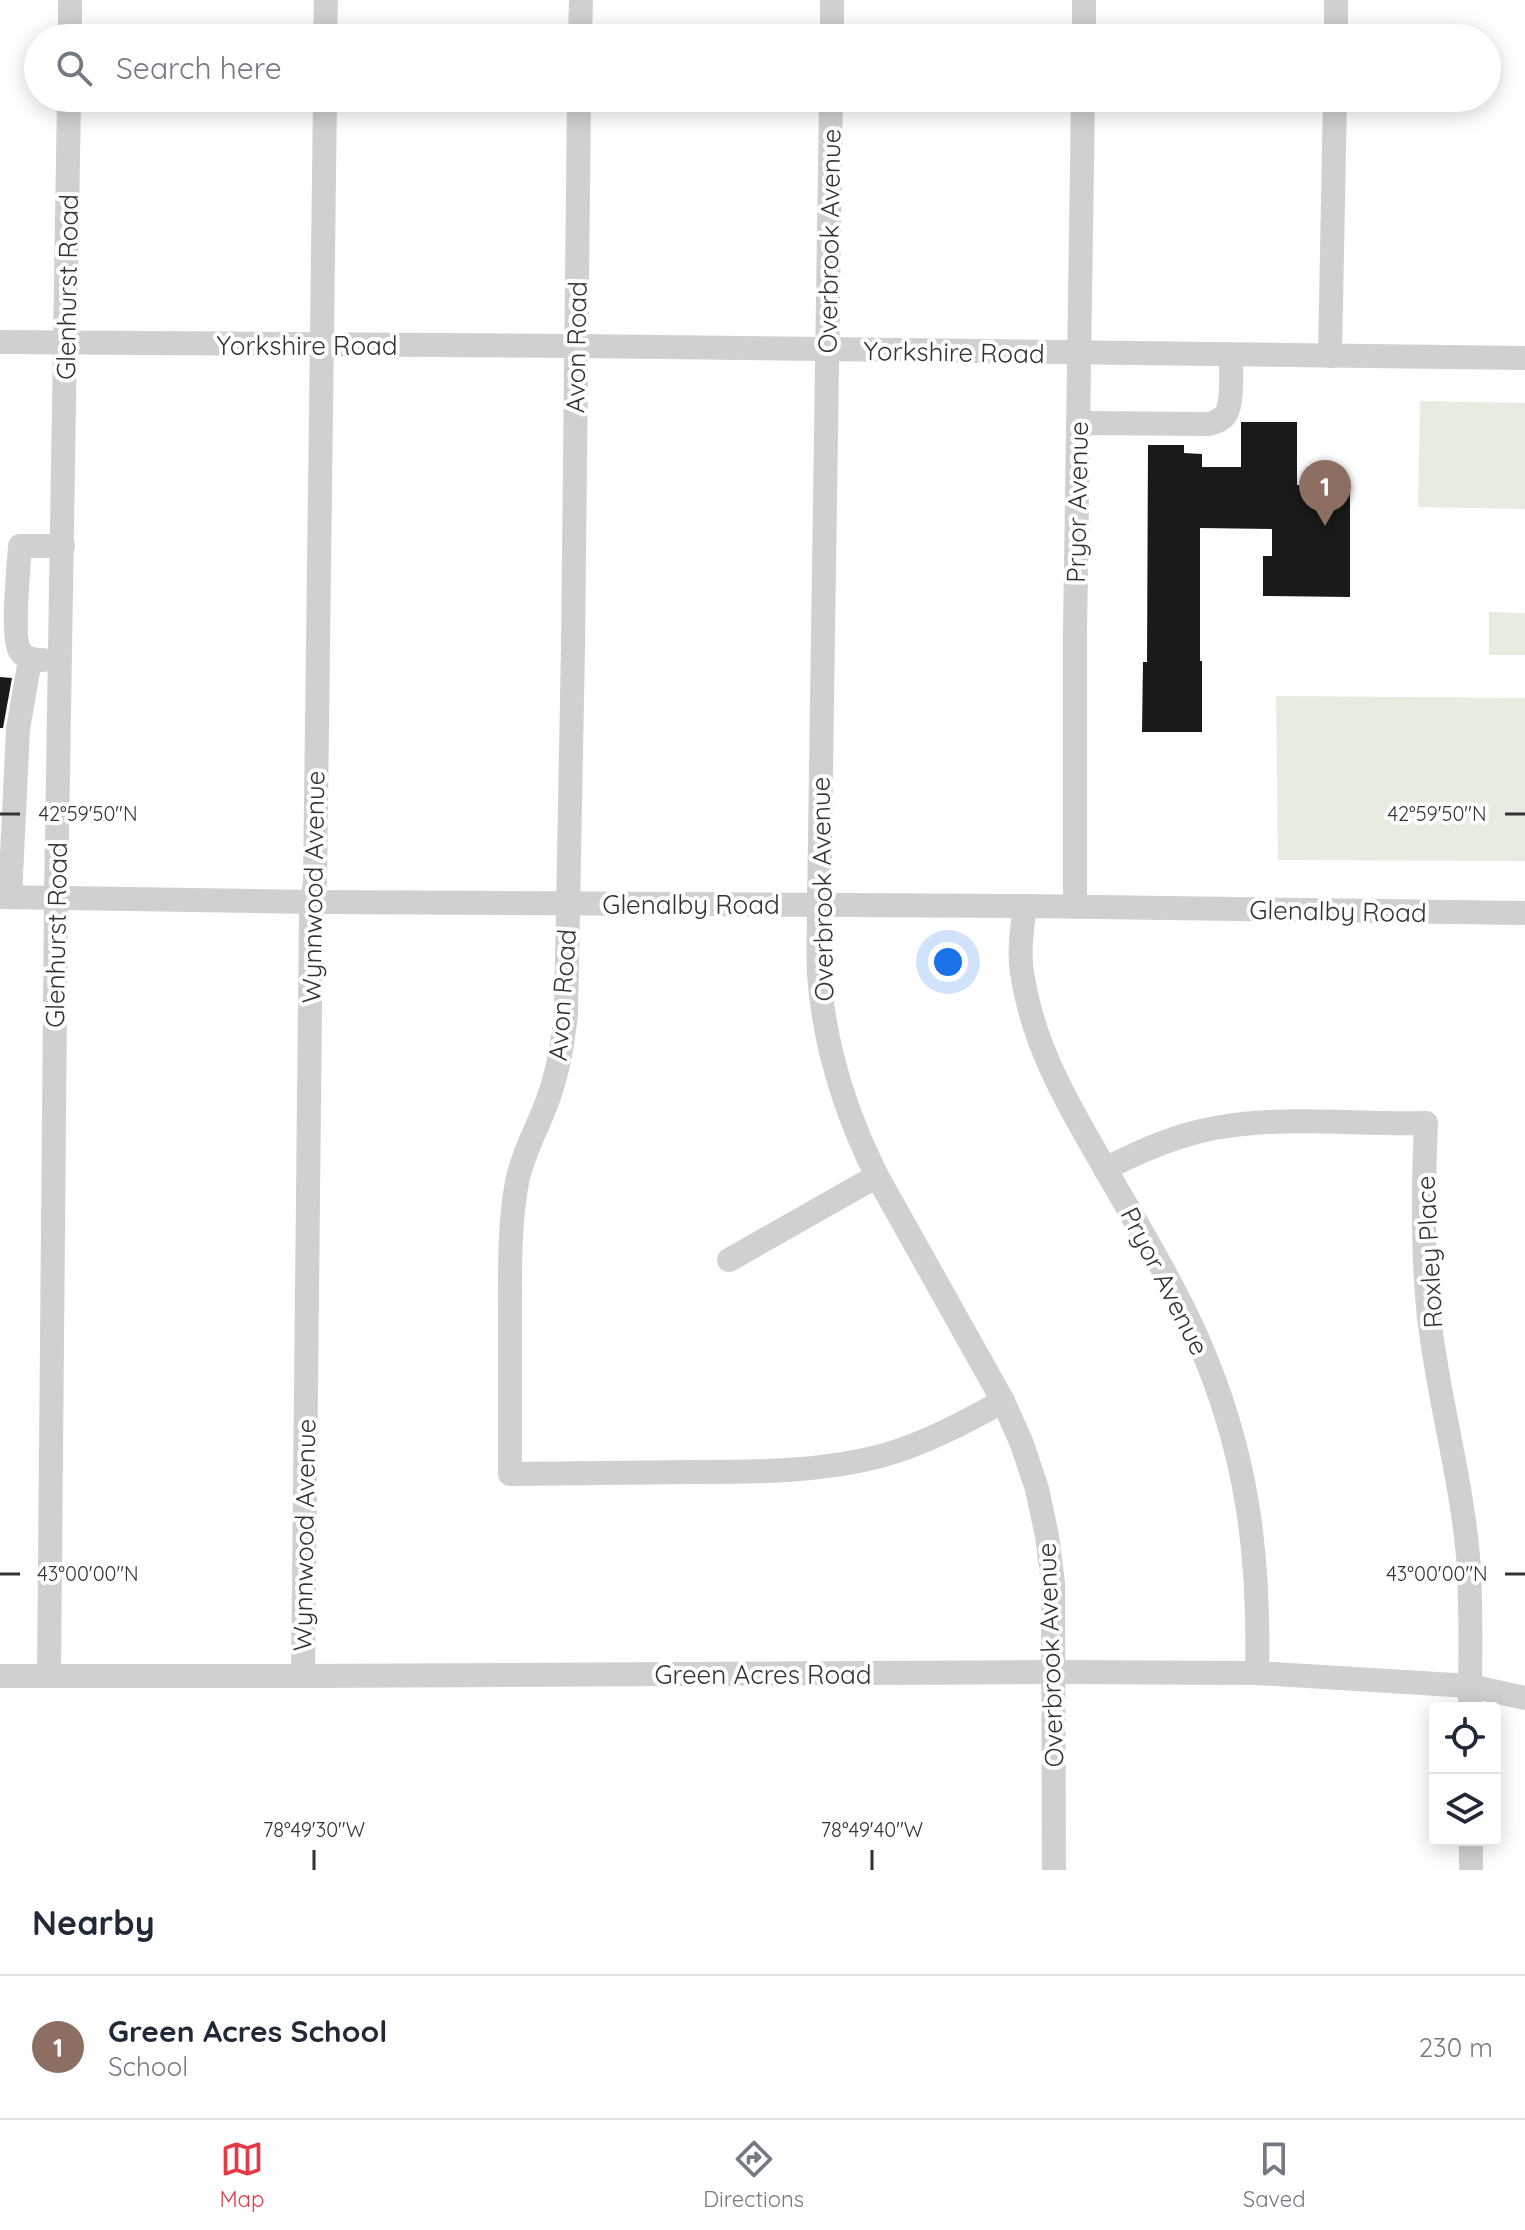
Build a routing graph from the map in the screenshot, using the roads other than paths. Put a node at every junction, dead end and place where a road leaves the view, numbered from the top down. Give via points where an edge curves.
1 (70, 0) edge
2 (326, 0) edge
3 (581, 0) edge
4 (832, 0) edge
5 (1084, 0) edge
6 (1336, 0) edge
7 (70, 24) edge
8 (325, 24) edge
9 (580, 24) edge
10 (832, 24) edge
11 (1084, 24) edge
12 (1336, 24) edge
13 (69, 112) edge
14 (325, 112) edge
15 (579, 112) edge
16 (831, 112) edge
17 (1083, 112) edge
18 (1335, 112) edge
19 (0, 342) edge
20 (66, 343) junction
21 (321, 345) junction
22 (577, 346) junction
23 (827, 350) junction
24 (1079, 353) junction
25 (1231, 355) junction
26 (1330, 356) junction
27 (1525, 358) edge
28 (1078, 423) junction
29 (63, 546) junction
30 (30, 660) junction
31 (61, 661) junction
32 (5, 897) edge
33 (56, 897) junction
34 (313, 902) junction
35 (567, 904) junction
36 (819, 905) junction
37 (1025, 906) junction
38 (1075, 907) junction
39 (1525, 913) edge
40 (1105, 1169) junction
41 (877, 1176) junction
42 (729, 1260) dead end
43 (1003, 1401) junction
44 (1054, 1672) junction
45 (1257, 1673) junction
46 (0, 1676) edge
47 (49, 1676) junction
48 (303, 1676) junction
49 (1470, 1697) edge
50 (1525, 1698) edge
51 (1471, 1846) edge
52 (1054, 1870) edge
53 (1471, 1870) edge

1 - 7 street
2 - 8 street
3 - 9 street
4 - 10 street
5 - 11 street
6 - 12 street
13 - 20 street, Glenhurst Road
14 - 21 street, Wynnwood Avenue
15 - 22 street, Avon Road
16 - 23 street, Overbrook Avenue
17 - 24 street, Pryor Avenue
18 - 26 street
19 - 20 street, Yorkshire Road
20 - 21 street, Yorkshire Road
20 - 29 street, Glenhurst Road
21 - 22 street, Yorkshire Road
21 - 34 street, Wynnwood Avenue
22 - 23 street, Yorkshire Road
22 - 35 street, Avon Road
23 - 24 street, Yorkshire Road
23 - 36 street, Overbrook Avenue
24 - 25 street, Yorkshire Road
24 - 28 street, Pryor Avenue
25 - 26 street, Yorkshire Road
25 - 28 street via 1229,407 1218,421
26 - 27 street, Yorkshire Road
28 - 38 street, Pryor Avenue
29 - 30 street via 20,546 16,638 20,653
29 - 31 street, Glenhurst Road
30 - 31 street
30 - 32 street via 18,729
31 - 33 street, Glenhurst Road
32 - 33 street, Glenalby Road
33 - 34 street, Glenalby Road
33 - 47 street, Glenhurst Road
34 - 35 street, Glenalby Road
34 - 48 street, Wynnwood Avenue
35 - 36 street, Glenalby Road
35 - 43 street, Avon Road via 563,1040 556,1077 527,1147 514,1207 510,1474 765,1472 839,1465 924,1441
36 - 37 street, Glenalby Road
36 - 41 street, Overbrook Avenue via 827,1036 850,1116
37 - 38 street, Glenalby Road
37 - 40 street, Pryor Avenue via 1021,966 1032,1019 1062,1094
38 - 39 street, Glenalby Road
40 - 45 street, Pryor Avenue via 1178,1299 1230,1428 1256,1565
40 - 49 street, Roxley Place via 1168,1140 1247,1123 1426,1123 1424,1263 1467,1548
41 - 42 street
41 - 43 street, Overbrook Avenue
43 - 44 street, Overbrook Avenue via 1037,1489 1047,1536
44 - 45 street, Green Acres Road
44 - 48 street, Green Acres Road
44 - 52 street, Overbrook Avenue
45 - 49 street, Green Acres Road
46 - 47 street, Green Acres Road
47 - 48 street, Green Acres Road
49 - 50 street, Green Acres Road
51 - 53 street

